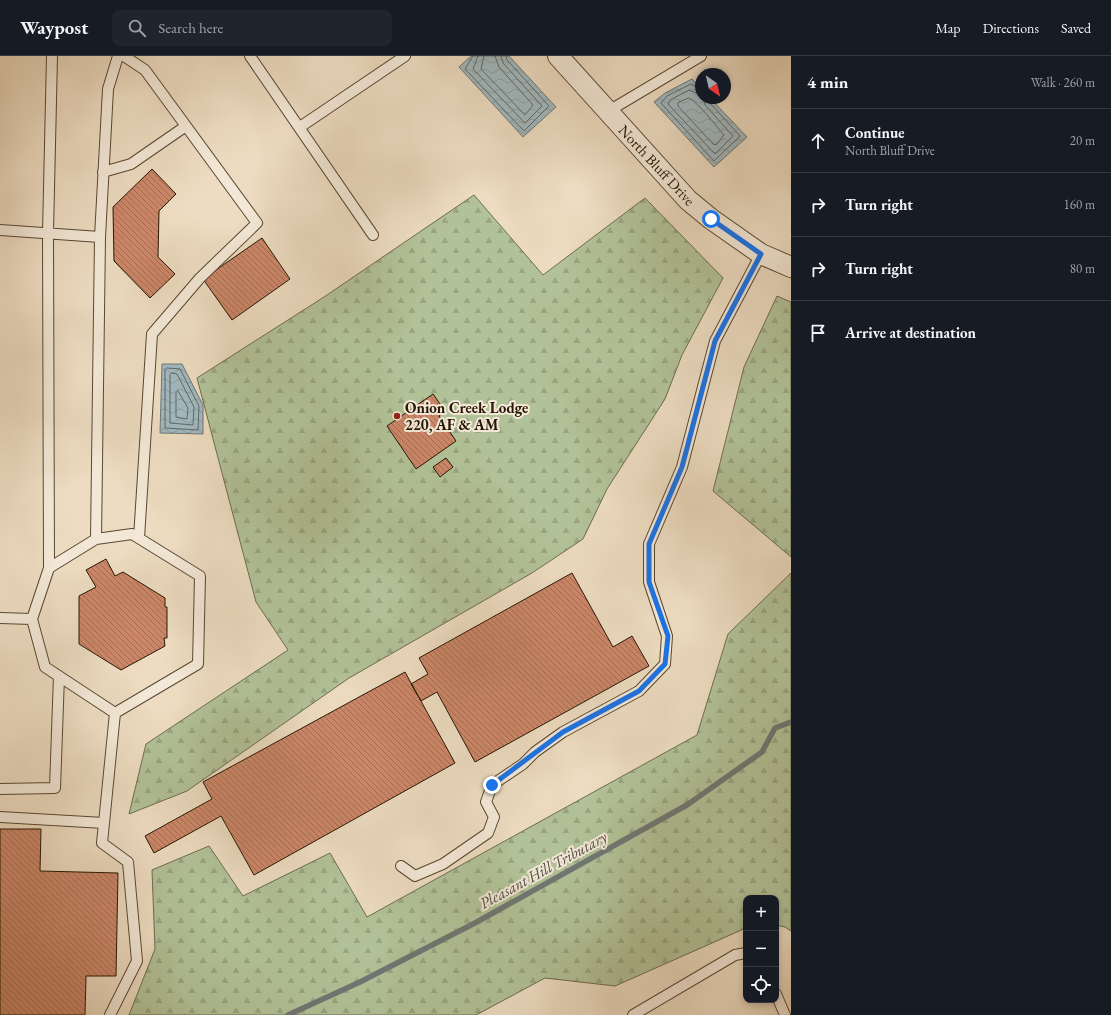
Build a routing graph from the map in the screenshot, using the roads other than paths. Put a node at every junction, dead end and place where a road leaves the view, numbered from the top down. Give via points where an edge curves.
1 (52, 56) edge
2 (118, 56) edge
3 (124, 56) edge
4 (250, 56) edge
5 (405, 56) edge
6 (558, 56) edge
7 (701, 56) edge
8 (607, 112) junction
9 (186, 126) junction
10 (300, 128) junction
11 (103, 172) junction
12 (0, 230) edge
13 (48, 233) junction
14 (374, 234) dead end
15 (100, 237) junction
16 (761, 254) junction
17 (789, 263) edge
18 (139, 538) junction
19 (96, 539) junction
20 (49, 568) junction
21 (0, 618) edge
22 (32, 619) junction
23 (59, 676) junction
24 (114, 713) junction
25 (0, 789) edge
26 (0, 817) edge
27 (104, 823) junction
28 (401, 866) dead end
29 (743, 954) edge
30 (779, 1001) edge
31 (110, 1015) edge
32 (633, 1015) edge
33 (785, 1015) edge

1 - 13 lane
2 - 11 lane via 108,89
3 - 9 lane via 145,70
4 - 10 lane
5 - 10 lane
6 - 8 street, North Bluff Drive
7 - 8 lane
8 - 16 street, North Bluff Drive via 688,200
9 - 11 lane via 132,164
9 - 18 lane via 257,222 200,278 152,334
10 - 14 lane
11 - 15 lane
12 - 13 lane
13 - 15 lane
13 - 20 lane
15 - 19 lane
16 - 17 street, North Bluff Drive
16 - 28 lane via 715,341 682,467 649,544 649,582 668,636 665,664 639,691 563,732 492,785 486,802 494,817 488,833 443,864 415,876
18 - 19 lane via 132,534
18 - 24 lane via 200,576 198,664
19 - 20 lane
20 - 22 lane
21 - 22 lane
22 - 23 lane via 45,667
23 - 24 lane
23 - 25 lane via 55,788
24 - 27 lane
26 - 27 lane
27 - 31 lane via 102,843 128,862 137,961
29 - 32 lane via 735,955
30 - 33 lane

